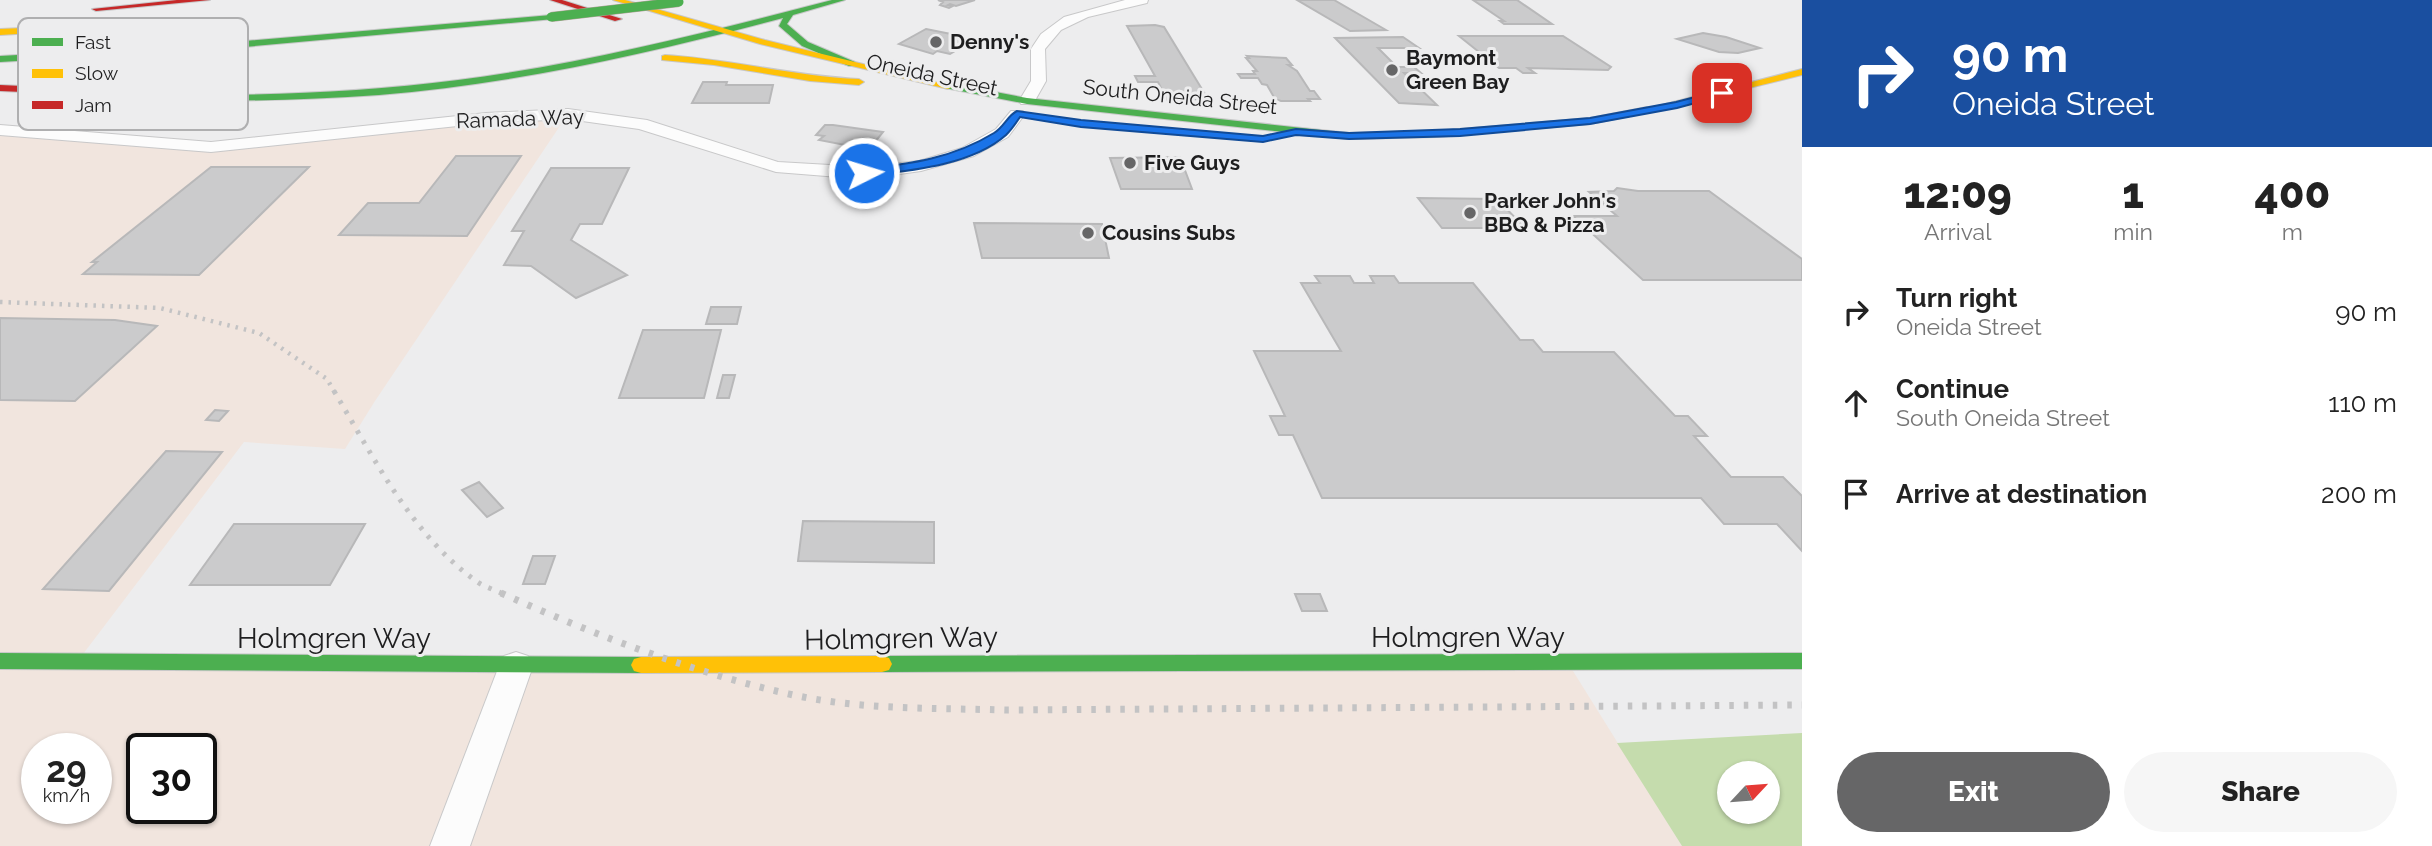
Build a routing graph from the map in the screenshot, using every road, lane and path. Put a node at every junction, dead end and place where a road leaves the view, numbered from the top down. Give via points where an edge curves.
1 (206, 0) edge
2 (554, 0) edge
3 (615, 0) edge
4 (696, 0) edge
5 (841, 0) edge
6 (1142, 0) edge
7 (78, 10) dead end
8 (790, 14) junction
9 (635, 23) dead end
10 (18, 31) edge
11 (662, 31) dead end
12 (724, 31) junction
13 (0, 32) edge
14 (248, 34) edge
15 (688, 39) junction
16 (248, 44) edge
17 (18, 47) edge
18 (0, 48) edge
19 (18, 58) edge
20 (0, 59) edge
21 (852, 64) junction
22 (559, 71) junction
23 (1802, 72) edge
24 (859, 82) junction
25 (0, 88) edge
26 (18, 89) edge
27 (248, 98) edge
28 (1022, 107) junction
29 (0, 130) edge
30 (1296, 132) junction
31 (1802, 661) edge
32 (0, 662) edge
33 (516, 666) junction
34 (450, 846) edge

1 - 7 main road
2 - 9 main road
3 - 12 main road
3 - 14 main road
4 - 16 main road, bridge
5 - 8 main road
6 - 28 street, Ramada Way via 1075,18 1051,31 1038,50 1039,84
8 - 12 main road
8 - 21 main road via 782,24 787,32
10 - 13 main road
11 - 15 main road, Oneida Street
12 - 15 main road
12 - 21 main road
15 - 22 main road
15 - 24 main road, Oneida Street
17 - 18 main road
19 - 20 main road, bridge
21 - 28 main road
22 - 24 main road via 653,58 697,58 834,83
22 - 27 main road via 328,97
23 - 30 main road, South Oneida Street via 1677,105 1590,121 1451,133 1349,136
24 - 28 main road
24 - 28 main road, Oneida Street
25 - 26 main road
28 - 29 street, Ramada Way via 1002,133 968,152 921,166 864,173 776,167 641,124 568,114 486,118 211,147
28 - 30 main road, South Oneida Street via 1190,126 1256,125
28 - 30 main road, Oneida Street via 1089,124 1263,139
31 - 33 main road, Holmgren Way
32 - 33 main road, Holmgren Way
33 - 34 street

